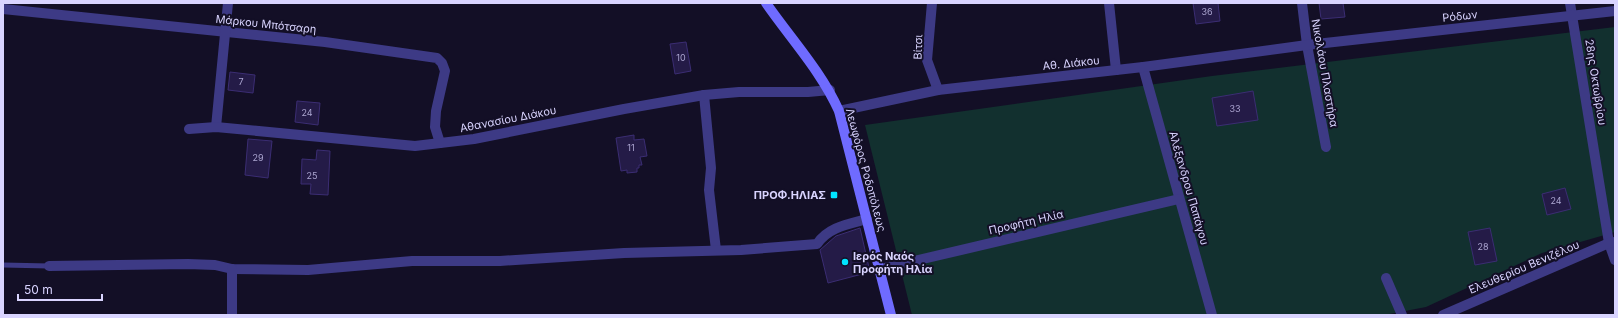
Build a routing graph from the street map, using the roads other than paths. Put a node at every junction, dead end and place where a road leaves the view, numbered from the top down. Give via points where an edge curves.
1 (228, 3) edge
2 (766, 3) edge
3 (932, 3) edge
4 (1109, 3) edge
5 (1302, 3) edge
6 (1570, 3) edge
7 (3, 9) edge
8 (1615, 10) edge
9 (1573, 16) junction
10 (225, 32) junction
11 (1307, 45) junction
12 (1143, 67) junction
13 (1116, 70) junction
14 (830, 90) junction
15 (938, 90) junction
16 (704, 95) junction
17 (839, 111) junction
18 (216, 127) junction
19 (189, 129) dead end
20 (440, 143) junction
21 (1326, 147) dead end
22 (1179, 199) junction
23 (867, 219) junction
24 (1612, 243) edge
25 (716, 250) junction
26 (1615, 260) edge
27 (3, 265) edge
28 (49, 266) joint
29 (232, 269) junction
30 (880, 269) junction
31 (1386, 278) dead end
32 (232, 315) edge
33 (891, 315) edge
34 (1212, 315) edge
35 (1402, 315) edge
36 (1443, 315) edge

1 - 10 street
2 - 14 street, Λεωφόρος Ροδοπόλεως
3 - 15 street, Βίτσι via 927,60
4 - 13 street
5 - 11 street, Νικολάου Πλαστήρα
6 - 9 street, 28ης Οκτωβρίου
7 - 10 street, Μάρκου Μπότσαρη
8 - 9 street, Ρόδων
9 - 11 street, Ρόδων
9 - 24 street, 28ης Οκτωβρίου
10 - 18 street
10 - 20 street, Μάρκου Μπότσαρη via 325,42 437,58 445,71 436,111 435,127
11 - 12 street, Αθ. Διάκου
11 - 21 street, Νικολάου Πλαστήρα
12 - 13 street, Αθ. Διάκου
12 - 22 street, Αλέξανδρου Παπάγου
13 - 15 street, Αθ. Διάκου
14 - 16 street, Αθανασίου Διάκου
14 - 17 street, Λεωφόρος Ροδοπόλεως
15 - 17 street, Αθ. Διάκου
16 - 20 street, Αθανασίου Διάκου via 474,139
16 - 25 street via 711,168 709,190
17 - 23 street, Λεωφόρος Ροδοπόλεως
18 - 19 street, Αθανασίου Διάκου
18 - 20 street, Αθανασίου Διάκου via 416,146
22 - 30 street, Προφήτη Ηλία
22 - 34 street, Αλέξανδρου Παπάγου
23 - 25 street via 830,231 817,244 769,249
23 - 30 street, Λεωφόρος Ροδοπόλεως
24 - 26 street, 28ης Οκτωβρίου
24 - 36 street, Ελευθερίου Βενιζέλου
25 - 29 street via 500,261 412,261 308,270
27 - 28 lane
28 - 29 street via 188,264 215,265
29 - 32 street
30 - 33 street, Λεωφόρος Ροδοπόλεως
31 - 35 street

